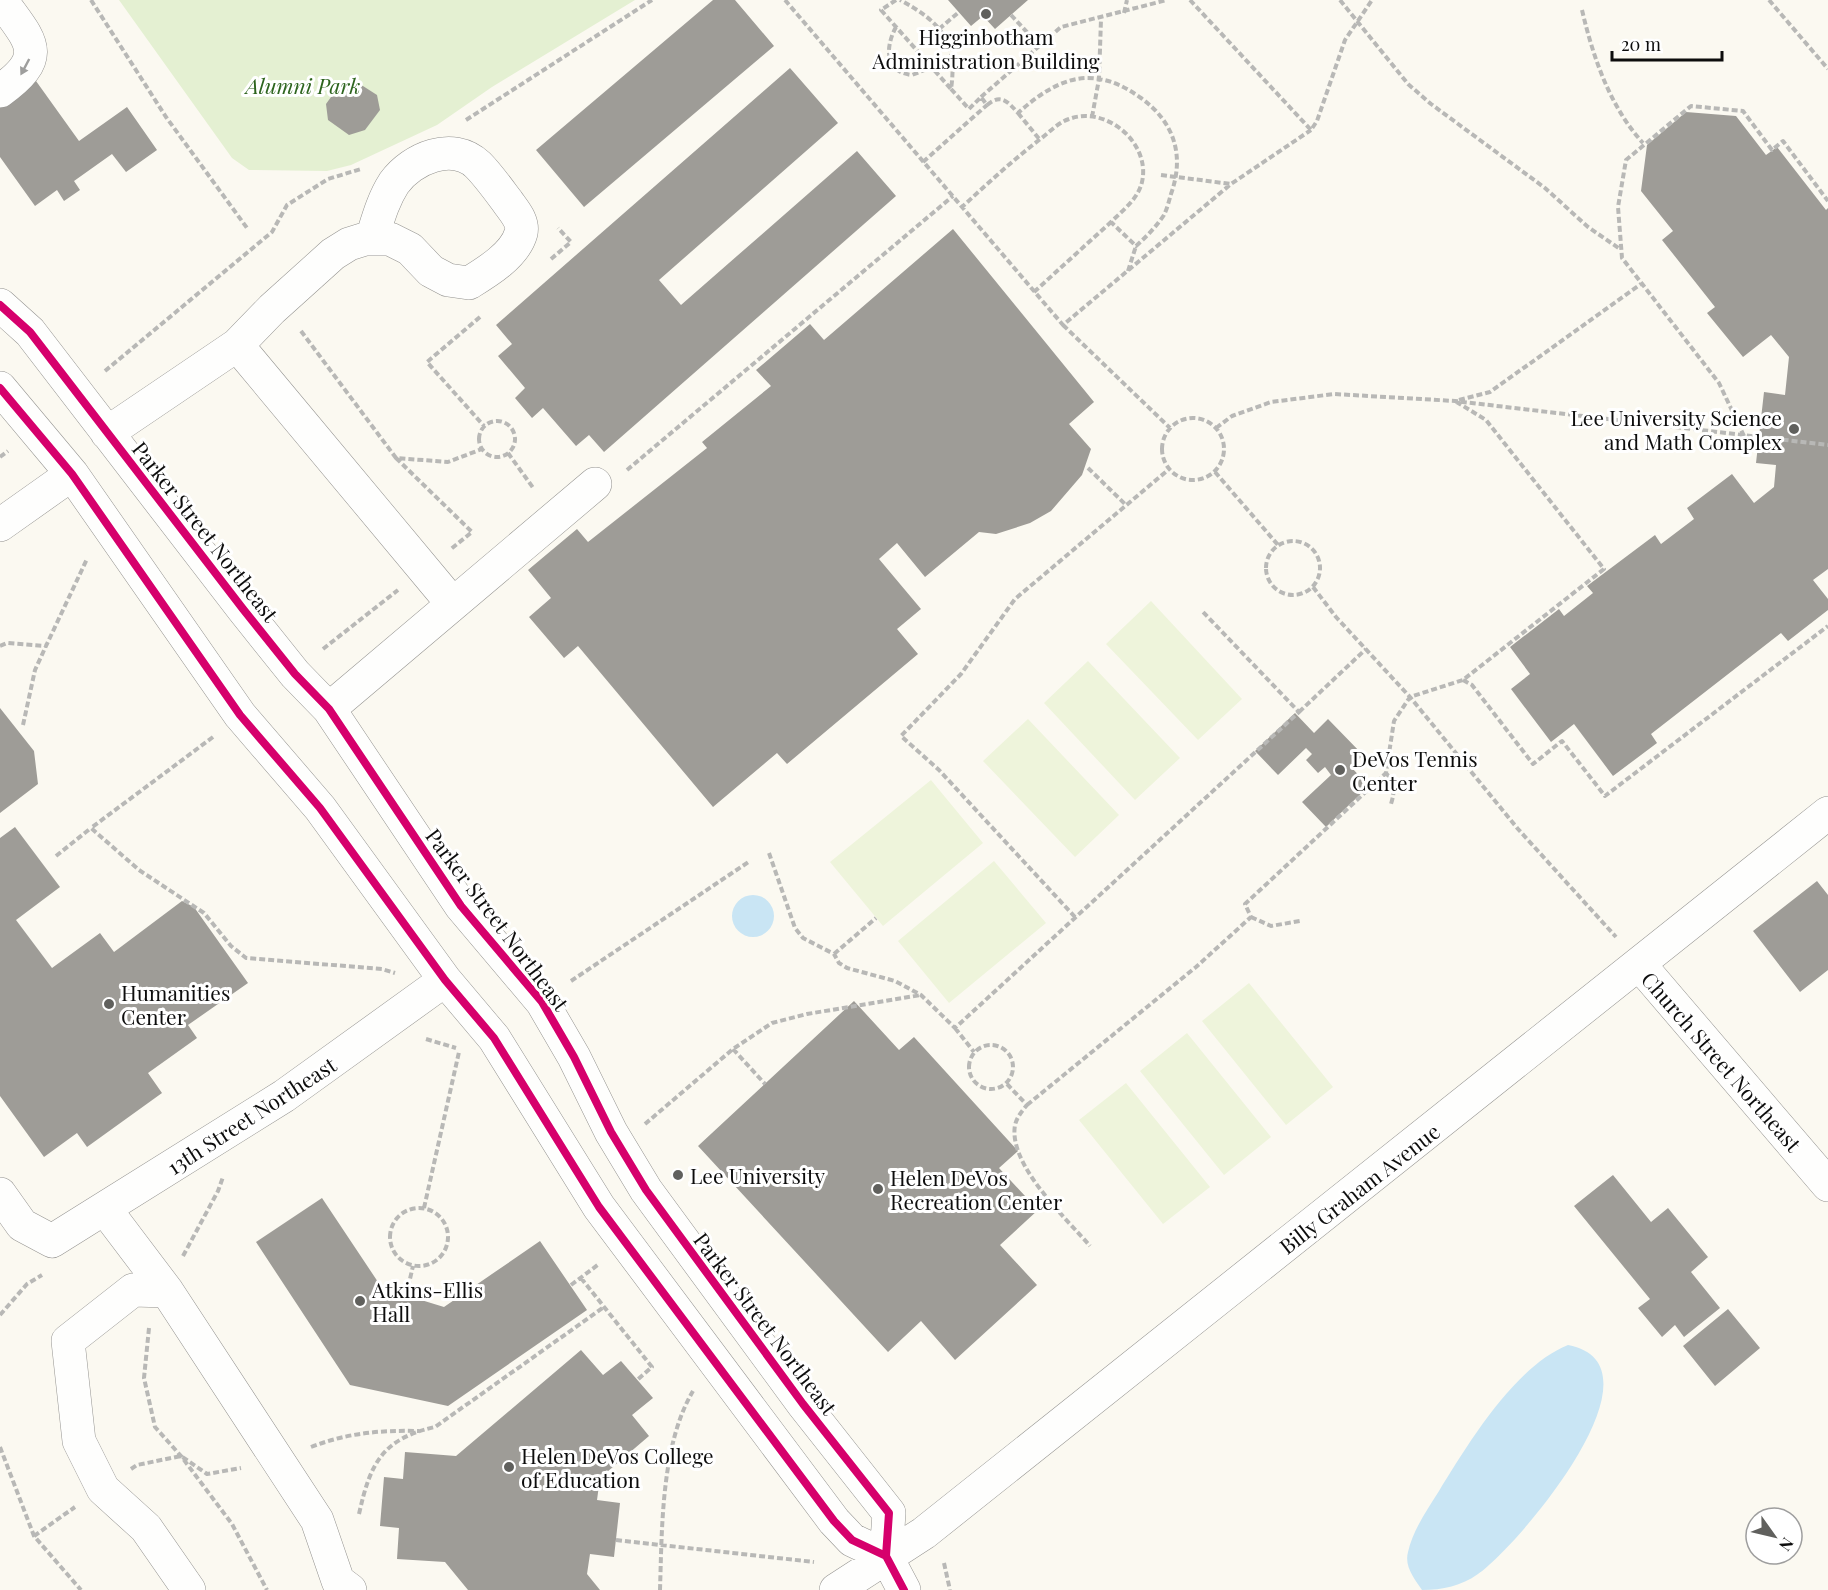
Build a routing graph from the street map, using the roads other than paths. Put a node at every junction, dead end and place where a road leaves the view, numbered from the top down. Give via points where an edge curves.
1 (1, 0) edge
2 (0, 91) edge
3 (372, 238) junction
4 (0, 305) edge
5 (237, 345) junction
6 (0, 388) edge
7 (107, 433) junction
8 (72, 474) junction
9 (595, 484) road end
10 (0, 525) edge
11 (452, 603) junction
12 (328, 709) junction
13 (1828, 813) edge
14 (1630, 954) junction
15 (445, 980) junction
16 (1828, 1185) edge
17 (0, 1194) edge
18 (105, 1209) junction
19 (167, 1291) junction
20 (886, 1556) junction
21 (830, 1577) edge
22 (189, 1590) edge
23 (350, 1590) edge
24 (904, 1590) edge

1 -> 2 street via 30,43 32,53 20,77
3 - 3 street via 390,238 410,249 431,271 448,280 469,283 510,252 521,233 521,221 477,164 451,153 413,165 396,181 383,203
3 - 5 street via 341,248
4 - 7 street, Parker Street Northeast via 30,332
5 - 7 street
5 - 11 street
6 - 8 street
7 - 12 street, Parker Street Northeast via 295,674
8 - 10 street
8 - 15 street via 240,715 320,808
9 - 11 street
11 - 12 street
12 - 20 street, Parker Street Northeast via 461,906 542,1002 646,1190 803,1404 889,1513
13 - 14 street, Billy Graham Avenue
14 - 16 street, Church Street Northeast
14 - 20 street, Billy Graham Avenue via 924,1533
15 - 18 street, 13th Street Northeast via 284,1096
15 - 20 street via 494,1038 599,1207 834,1521 852,1540
17 - 18 street, 13th Street Northeast via 22,1225 52,1241
18 - 19 street
19 - 22 street via 133,1290 68,1341 79,1441 103,1489 146,1528
19 - 23 street via 317,1520 338,1581
20 - 21 street, Billy Graham Avenue
20 - 24 street

